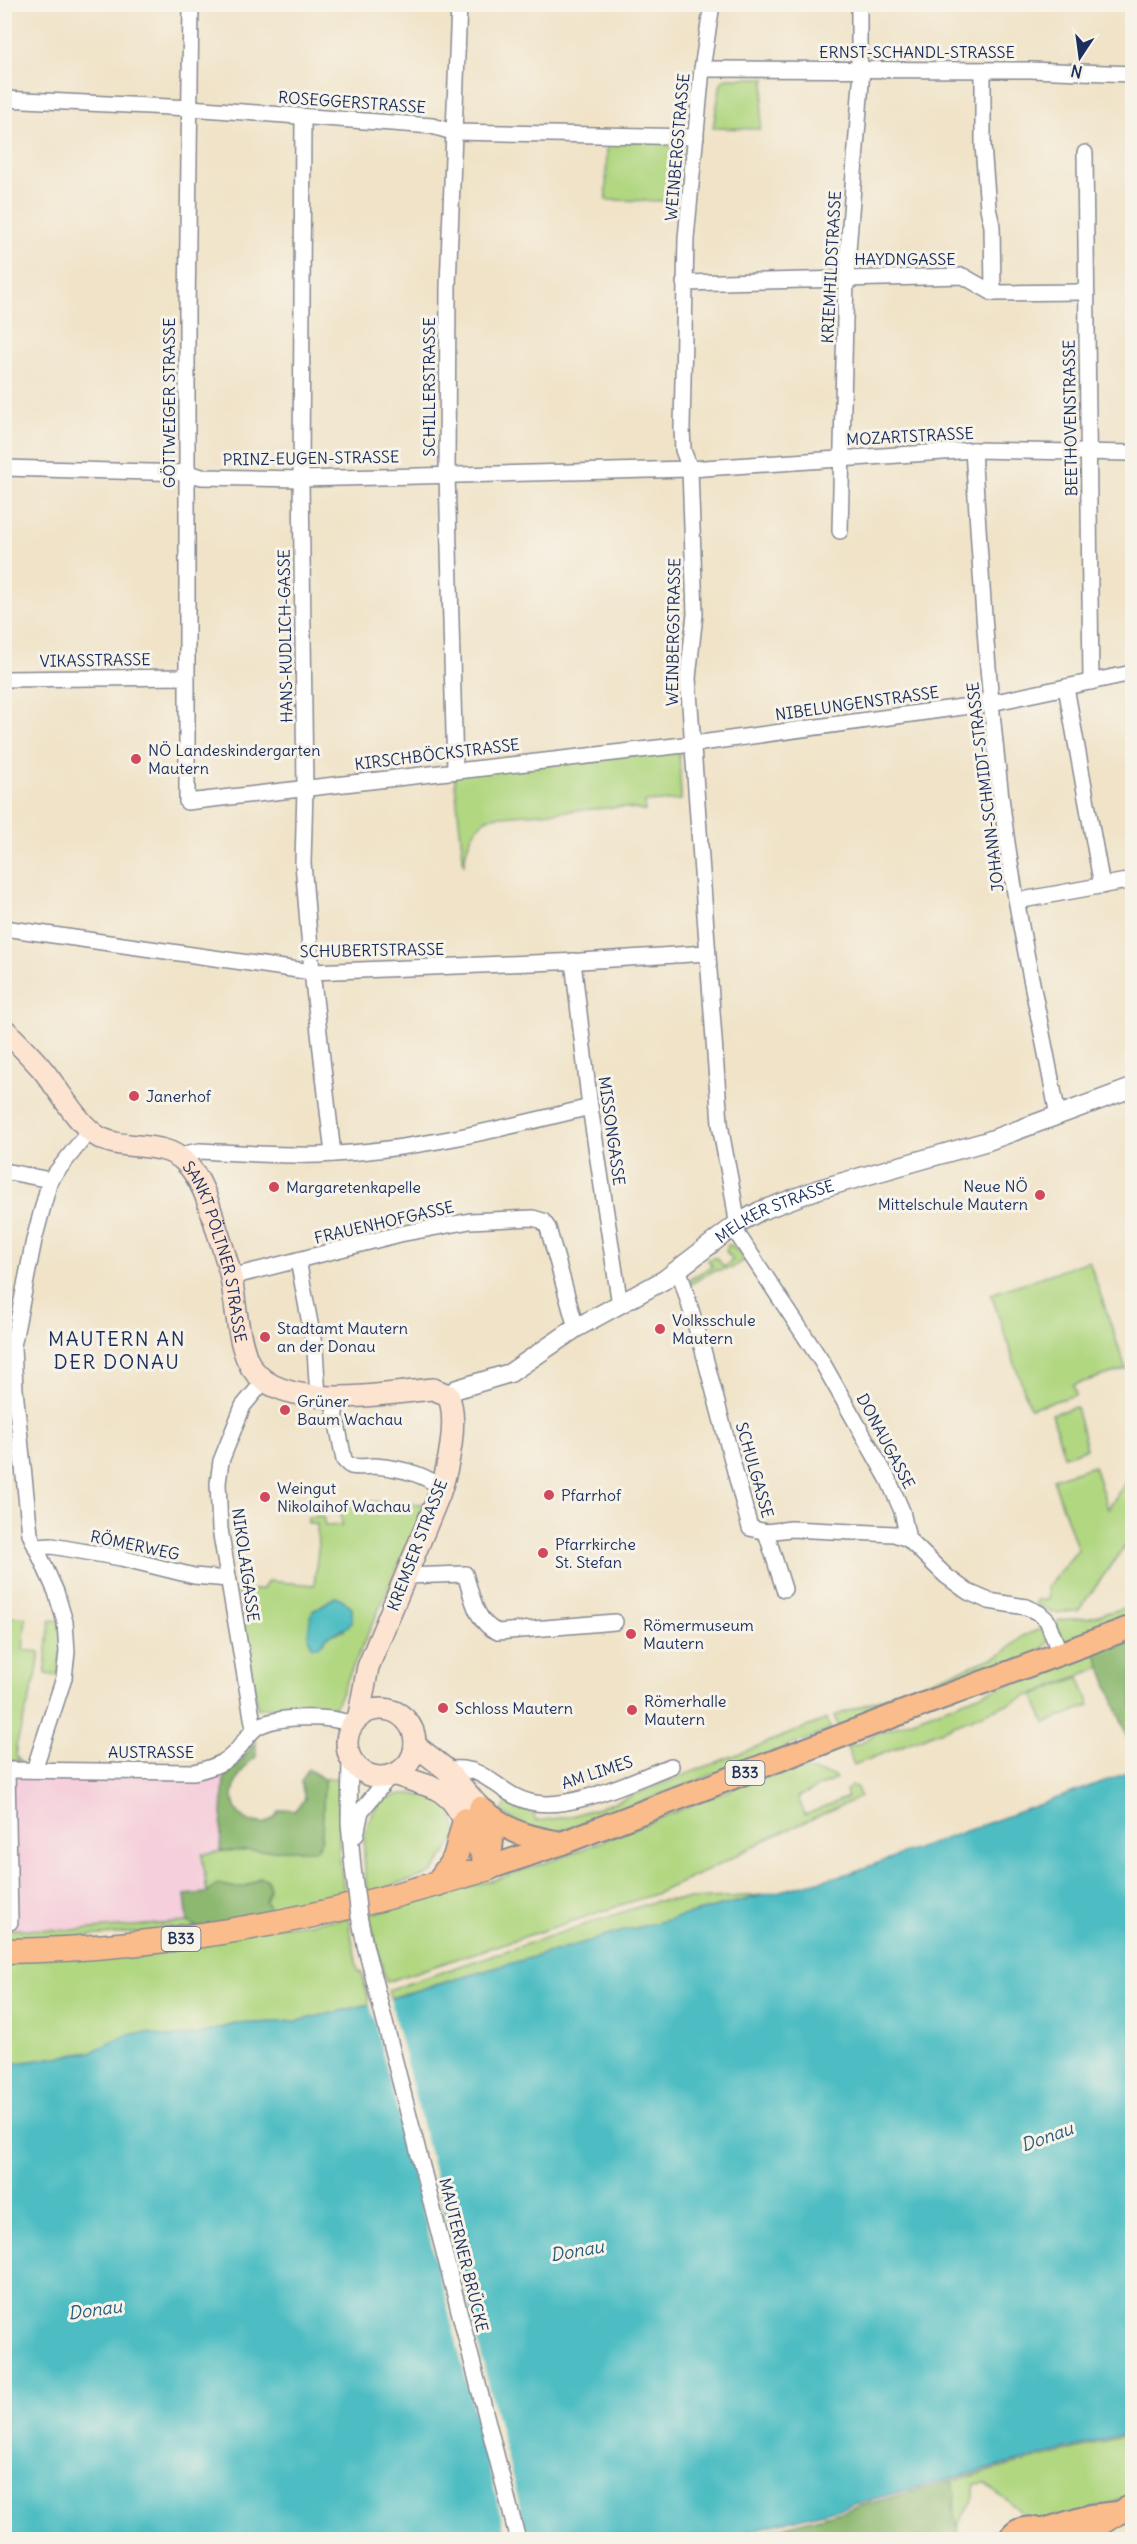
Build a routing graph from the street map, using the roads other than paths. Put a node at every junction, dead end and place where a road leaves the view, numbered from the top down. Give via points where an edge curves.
1 (191, 4) edge
2 (459, 4) edge
3 (704, 4) edge
4 (859, 4) edge
5 (712, 5) edge
6 (702, 69) junction
7 (862, 70) junction
8 (983, 70) junction
9 (1132, 74) edge
10 (4, 99) edge
11 (190, 108) junction
12 (303, 117) junction
13 (453, 132) junction
14 (696, 137) junction
15 (1085, 153) dead end
16 (846, 277) junction
17 (684, 283) junction
18 (1086, 292) junction
19 (993, 293) junction
20 (972, 450) junction
21 (1089, 453) junction
22 (1132, 453) edge
23 (842, 458) junction
24 (4, 468) edge
25 (690, 469) junction
26 (187, 473) junction
27 (447, 474) junction
28 (301, 478) junction
29 (840, 531) dead end
30 (1132, 673) edge
31 (186, 677) junction
32 (4, 679) edge
33 (1091, 682) junction
34 (1066, 687) junction
35 (991, 703) junction
36 (692, 744) junction
37 (455, 769) junction
38 (305, 788) junction
39 (187, 802) joint
40 (1132, 880) edge
41 (1102, 885) junction
42 (1017, 901) junction
43 (4, 928) edge
44 (707, 953) junction
45 (573, 961) junction
46 (312, 972) junction
47 (4, 1029) edge
48 (1132, 1088) edge
49 (590, 1107) junction
50 (1058, 1116) junction
51 (90, 1130) junction
52 (333, 1154) junction
53 (183, 1160) junction
54 (4, 1171) edge
55 (50, 1180) junction
56 (738, 1224) junction
57 (298, 1260) junction
58 (679, 1270) junction
59 (231, 1276) junction
60 (620, 1305) junction
61 (576, 1328) junction
62 (9, 1346) edge
63 (264, 1381) junction
64 (448, 1395) junction
65 (325, 1397) junction
66 (441, 1488) junction
67 (766, 1532) junction
68 (908, 1539) junction
69 (36, 1547) junction
70 (406, 1576) junction
71 (228, 1579) junction
72 (784, 1589) dead end
73 (615, 1622) dead end
74 (387, 1624) junction
75 (1132, 1627) edge
76 (1060, 1654) junction
77 (380, 1707) junction
78 (355, 1720) junction
79 (254, 1730) junction
80 (415, 1744) junction
81 (350, 1759) junction
82 (671, 1766) dead end
83 (6, 1770) edge
84 (34, 1770) junction
85 (447, 1770) junction
86 (392, 1776) junction
87 (501, 1787) junction
88 (473, 1814) junction
89 (562, 1844) junction
90 (353, 1864) junction
91 (489, 1868) junction
92 (437, 1884) junction
93 (10, 1922) dead end
94 (4, 1951) edge
95 (1125, 2510) edge
96 (1044, 2535) edge
97 (518, 2540) edge
98 (1009, 2540) edge
99 (1076, 2540) edge

1 - 11 street, GÖTTWEIGER STRASSE
2 - 13 street, SCHILLERSTRASSE
3 - 5 street
4 - 7 street, KRIEMHILDSTRASSE
5 - 6 street, WEINBERGSTRASSE
6 - 7 street, ERNST-SCHANDL-STRASSE
6 - 14 street, WEINBERGSTRASSE
7 - 8 street, ERNST-SCHANDL-STRASSE
7 - 16 street, KRIEMHILDSTRASSE
8 - 9 street, ERNST-SCHANDL-STRASSE
8 - 19 street via 983,146 992,226
10 - 11 street, ROSEGGERSTRASSE
11 - 12 street, ROSEGGERSTRASSE
11 - 26 street, GÖTTWEIGER STRASSE
12 - 13 street, ROSEGGERSTRASSE via 432,126
12 - 28 street, HANS-KUDLICH-GASSE
13 - 14 street, ROSEGGERSTRASSE
13 - 27 street, SCHILLERSTRASSE via 447,286
14 - 17 street, WEINBERGSTRASSE
15 - 18 street, BEETHOVENSTRASSE
16 - 17 street, HAYDNGASSE
16 - 19 street, HAYDNGASSE via 963,276
16 - 23 street, KRIEMHILDSTRASSE
17 - 25 street, WEINBERGSTRASSE via 682,428 683,450
18 - 19 street
18 - 21 street, BEETHOVENSTRASSE
20 - 21 street, MOZARTSTRASSE
20 - 23 street, MOZARTSTRASSE
20 - 35 street, JOHANN-SCHMIDT-STRASSE
21 - 22 street, MOZARTSTRASSE
21 - 33 street, BEETHOVENSTRASSE
23 - 25 street, MOZARTSTRASSE
23 - 29 street, KRIEMHILDSTRASSE
24 - 26 street, PRINZ-EUGEN-STRASSE
25 - 27 street, PRINZ-EUGEN-STRASSE
25 - 36 street, WEINBERGSTRASSE via 695,614 688,678
26 - 28 street, PRINZ-EUGEN-STRASSE via 202,477
26 - 31 street, GÖTTWEIGER STRASSE
27 - 28 street, PRINZ-EUGEN-STRASSE
27 - 37 street, SCHILLERSTRASSE
28 - 38 street, HANS-KUDLICH-GASSE
30 - 33 street, NIBELUNGENSTRASSE
31 - 32 street, VIKASSTRASSE
31 - 39 street, GÖTTWEIGER STRASSE
33 - 34 street, NIBELUNGENSTRASSE
34 - 35 street, NIBELUNGENSTRASSE
34 - 41 street
35 - 36 street, NIBELUNGENSTRASSE
35 - 42 street, JOHANN-SCHMIDT-STRASSE
36 - 37 street, KIRSCHBÖCKSTRASSE
36 - 44 street, WEINBERGSTRASSE
37 - 38 street, KIRSCHBÖCKSTRASSE
38 - 39 street, KIRSCHBÖCKSTRASSE
38 - 46 street, HANS-KUDLICH-GASSE via 303,863
40 - 41 street
41 - 42 street
42 - 50 street, JOHANN-SCHMIDT-STRASSE
43 - 46 street, SCHUBERTSTRASSE
44 - 45 street, SCHUBERTSTRASSE
44 - 56 street, WEINBERGSTRASSE via 720,1123
45 - 46 street, SCHUBERTSTRASSE
45 - 49 street, MISSONGASSE
46 - 52 street, HANS-KUDLICH-GASSE
47 - 51 main road, SANKT PÖLTNER STRASSE via 42,1069
48 - 50 street, MELKER STRASSE
49 - 52 street via 441,1141
49 - 60 street, MISSONGASSE
50 - 56 street, MELKER STRASSE via 988,1141 800,1195
51 - 53 main road, SANKT PÖLTNER STRASSE via 110,1141 166,1151
51 - 55 street
52 - 53 street via 200,1151
53 - 59 main road, SANKT PÖLTNER STRASSE via 208,1200
54 - 55 street
55 - 62 street
56 - 58 street, MELKER STRASSE
56 - 68 street, DONAUGASSE via 740,1239 822,1362 888,1479 902,1511
57 - 59 street, FRAUENHOFGASSE
57 - 61 street, FRAUENHOFGASSE via 470,1221 533,1218 543,1221 548,1228
57 - 65 street
58 - 60 street, MELKER STRASSE
58 - 67 street, SCHULGASSE via 750,1528
59 - 63 main road, SANKT PÖLTNER STRASSE via 247,1358 254,1373
60 - 61 street, MELKER STRASSE
61 - 64 street, MELKER STRASSE via 510,1373
62 - 69 street via 30,1534
63 - 65 main road via 285,1390
63 - 71 street, NIKOLAIGASSE via 243,1406 221,1461 220,1529
64 - 65 main road via 433,1389
64 - 66 main road, KREMSER STRASSE via 452,1433
65 - 66 street via 347,1464 401,1470 431,1479
66 - 70 main road, KREMSER STRASSE
67 - 68 street, SCHULGASSE via 826,1530 894,1534
67 - 72 street
68 - 76 street via 968,1592 1039,1612 1047,1620
69 - 71 street, RÖMERWEG via 52,1546 194,1576
69 - 84 street via 65,1622 67,1652 64,1678
70 - 73 street via 465,1574 480,1618 498,1632
70 - 74 main road, KREMSER STRASSE
71 - 79 street, NIKOLAIGASSE
74 - 77 main road, KREMSER STRASSE
74 - 78 main road, KREMSER STRASSE via 368,1667
75 - 76 main road, B33
76 - 89 main road, B33
77 - 78 main road via 368,1709
77 - 80 main road via 406,1720
78 - 79 street, AUSTRASSE via 277,1719
78 - 81 main road via 348,1736
79 - 84 street, AUSTRASSE via 223,1762 194,1772
80 - 85 main road
80 - 86 main road via 410,1761
81 - 86 main road via 366,1775
81 - 90 street, MAUTERNER BRÜCKE
82 - 87 street, AM LIMES via 617,1787 558,1803 530,1802
83 - 84 street, AUSTRASSE
83 - 93 street
85 - 87 street, AM LIMES via 474,1770
85 - 88 main road
86 - 88 main road via 438,1789
86 - 90 street via 361,1811
87 - 88 street
88 - 89 main road via 519,1834
88 - 91 main road
88 - 92 highway via 455,1858
89 - 91 main road, B33
90 - 97 street, MAUTERNER BRÜCKE, bridge via 365,1945
91 - 92 highway, B33
92 - 94 highway, B33 via 356,1907 226,1932 106,1946
95 - 96 main road via 1091,2516
95 - 99 main road
96 - 98 main road via 1034,2528 1021,2529

